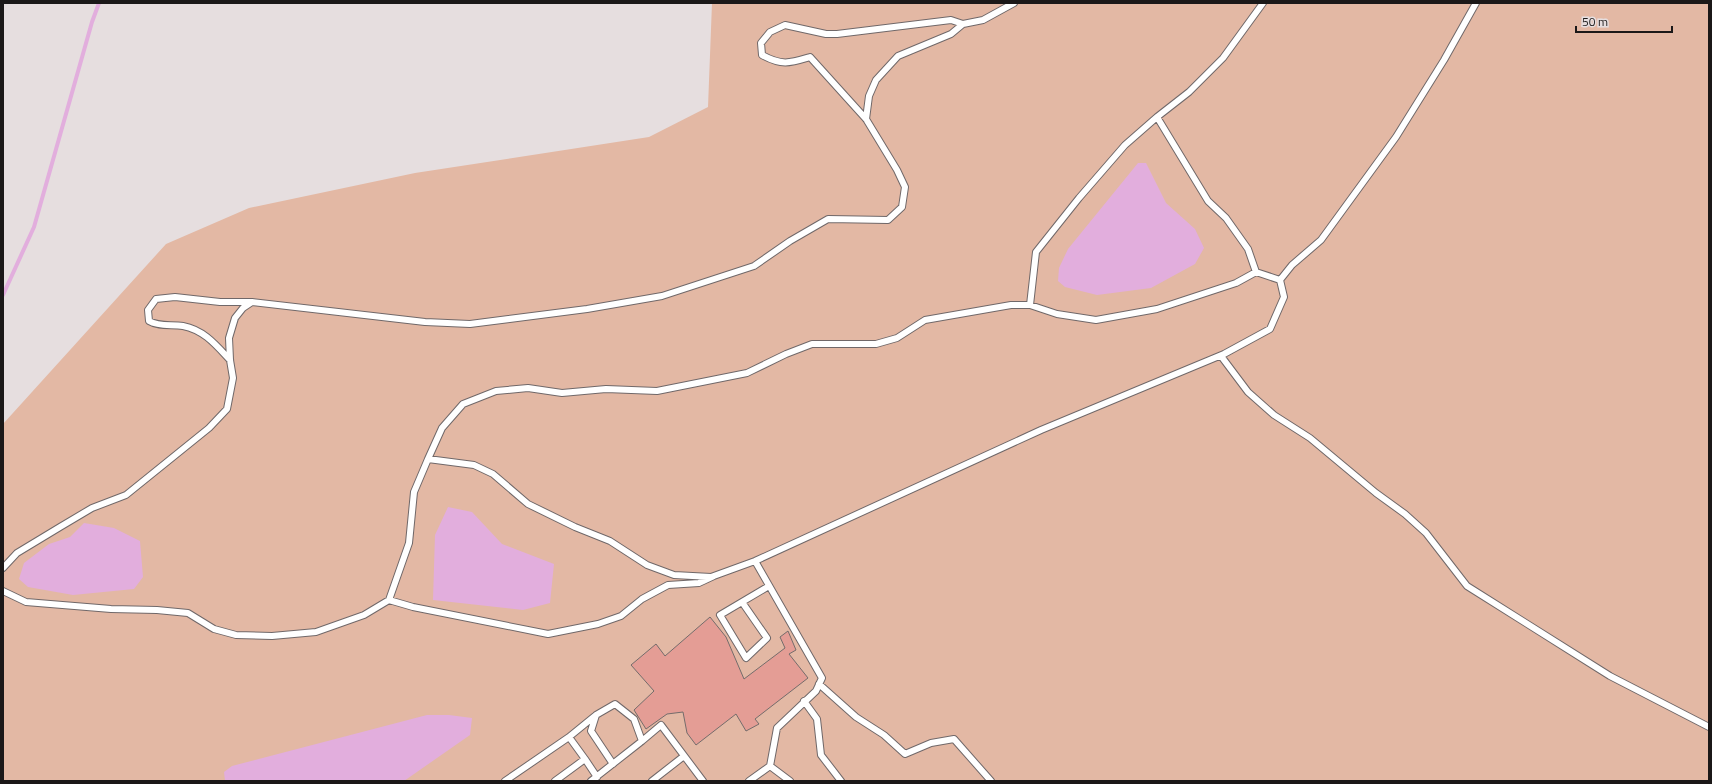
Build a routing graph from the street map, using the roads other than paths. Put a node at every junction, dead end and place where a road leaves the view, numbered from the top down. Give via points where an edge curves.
1 (1014, 3) edge
2 (1263, 3) edge
3 (1476, 3) edge
4 (963, 24) junction
5 (1157, 117) junction
6 (866, 119) junction
7 (1256, 272) junction
8 (1280, 280) junction
9 (252, 302) junction
10 (1030, 305) junction
11 (1221, 356) junction
12 (230, 360) junction
13 (428, 459) junction
14 (755, 561) junction
15 (3, 568) edge
16 (714, 576) junction
17 (769, 586) junction
18 (3, 591) edge
19 (390, 600) junction
20 (742, 602) junction
21 (819, 684) junction
22 (804, 701) junction
23 (596, 715) junction
24 (1709, 727) edge
25 (569, 737) junction
26 (642, 741) junction
27 (684, 756) junction
28 (585, 759) junction
29 (613, 764) junction
30 (770, 766) junction
31 (597, 777) junction
32 (505, 781) edge
33 (555, 781) edge
34 (591, 781) edge
35 (652, 781) edge
36 (703, 781) edge
37 (749, 781) edge
38 (790, 781) edge
39 (841, 781) edge
40 (991, 781) edge

1 - 4 lane via 983,20
2 - 5 lane via 1223,58 1189,92
3 - 8 lane via 1396,137 1321,240 1292,265
4 - 6 lane via 951,34 898,56 876,80 869,96
4 - 6 lane via 951,20 826,34 785,25 770,32 761,43 762,55 772,60 788,63 810,57
5 - 7 lane via 1208,201 1226,218 1248,249
5 - 10 lane via 1125,145 1078,198 1036,252
6 - 9 lane via 905,187 902,207 888,220 828,219 754,266 662,296 587,309 470,324 425,322
7 - 8 lane
7 - 10 lane via 1236,283 1157,309 1096,320 1057,314
8 - 11 lane via 1284,297 1270,329
9 - 12 lane via 235,318 229,338
9 - 12 lane via 220,302 175,297 156,299 148,310 149,321 154,324 183,326 203,333
10 - 13 lane via 1011,305 925,320 897,338 876,344 812,344 747,373 657,391 606,389 562,393 528,388 496,391 463,404 442,428
11 - 14 lane via 1042,430
11 - 24 lane via 1248,392 1274,415 1310,438 1426,533 1466,586 1610,676
12 - 15 lane via 233,378 227,409 209,428 126,496 92,508 17,553
13 - 16 lane via 474,465 493,474 528,504 610,541 647,565 674,575
13 - 19 lane via 414,492 409,543
14 - 16 lane
14 - 17 lane
16 - 19 lane via 699,583 668,586 642,599 621,616 598,624 548,634 413,608
17 - 20 lane
17 - 21 lane via 822,678
18 - 19 lane via 26,602 188,614 214,629 236,635 272,636 316,632 364,614
20 - 20 lane via 720,615 746,658 767,638
21 - 22 lane via 816,691
21 - 40 lane via 856,717 884,735 905,754 931,743 954,739
22 - 30 lane via 777,728
22 - 39 lane via 817,719 821,755
23 - 25 lane
23 - 26 lane via 615,704 634,719
23 - 29 lane via 591,731
25 - 28 lane
25 - 32 lane
26 - 27 lane via 661,725
26 - 29 lane
27 - 35 lane
27 - 36 lane
28 - 31 lane
28 - 33 lane
29 - 31 lane
30 - 37 lane
30 - 38 lane
31 - 34 lane

